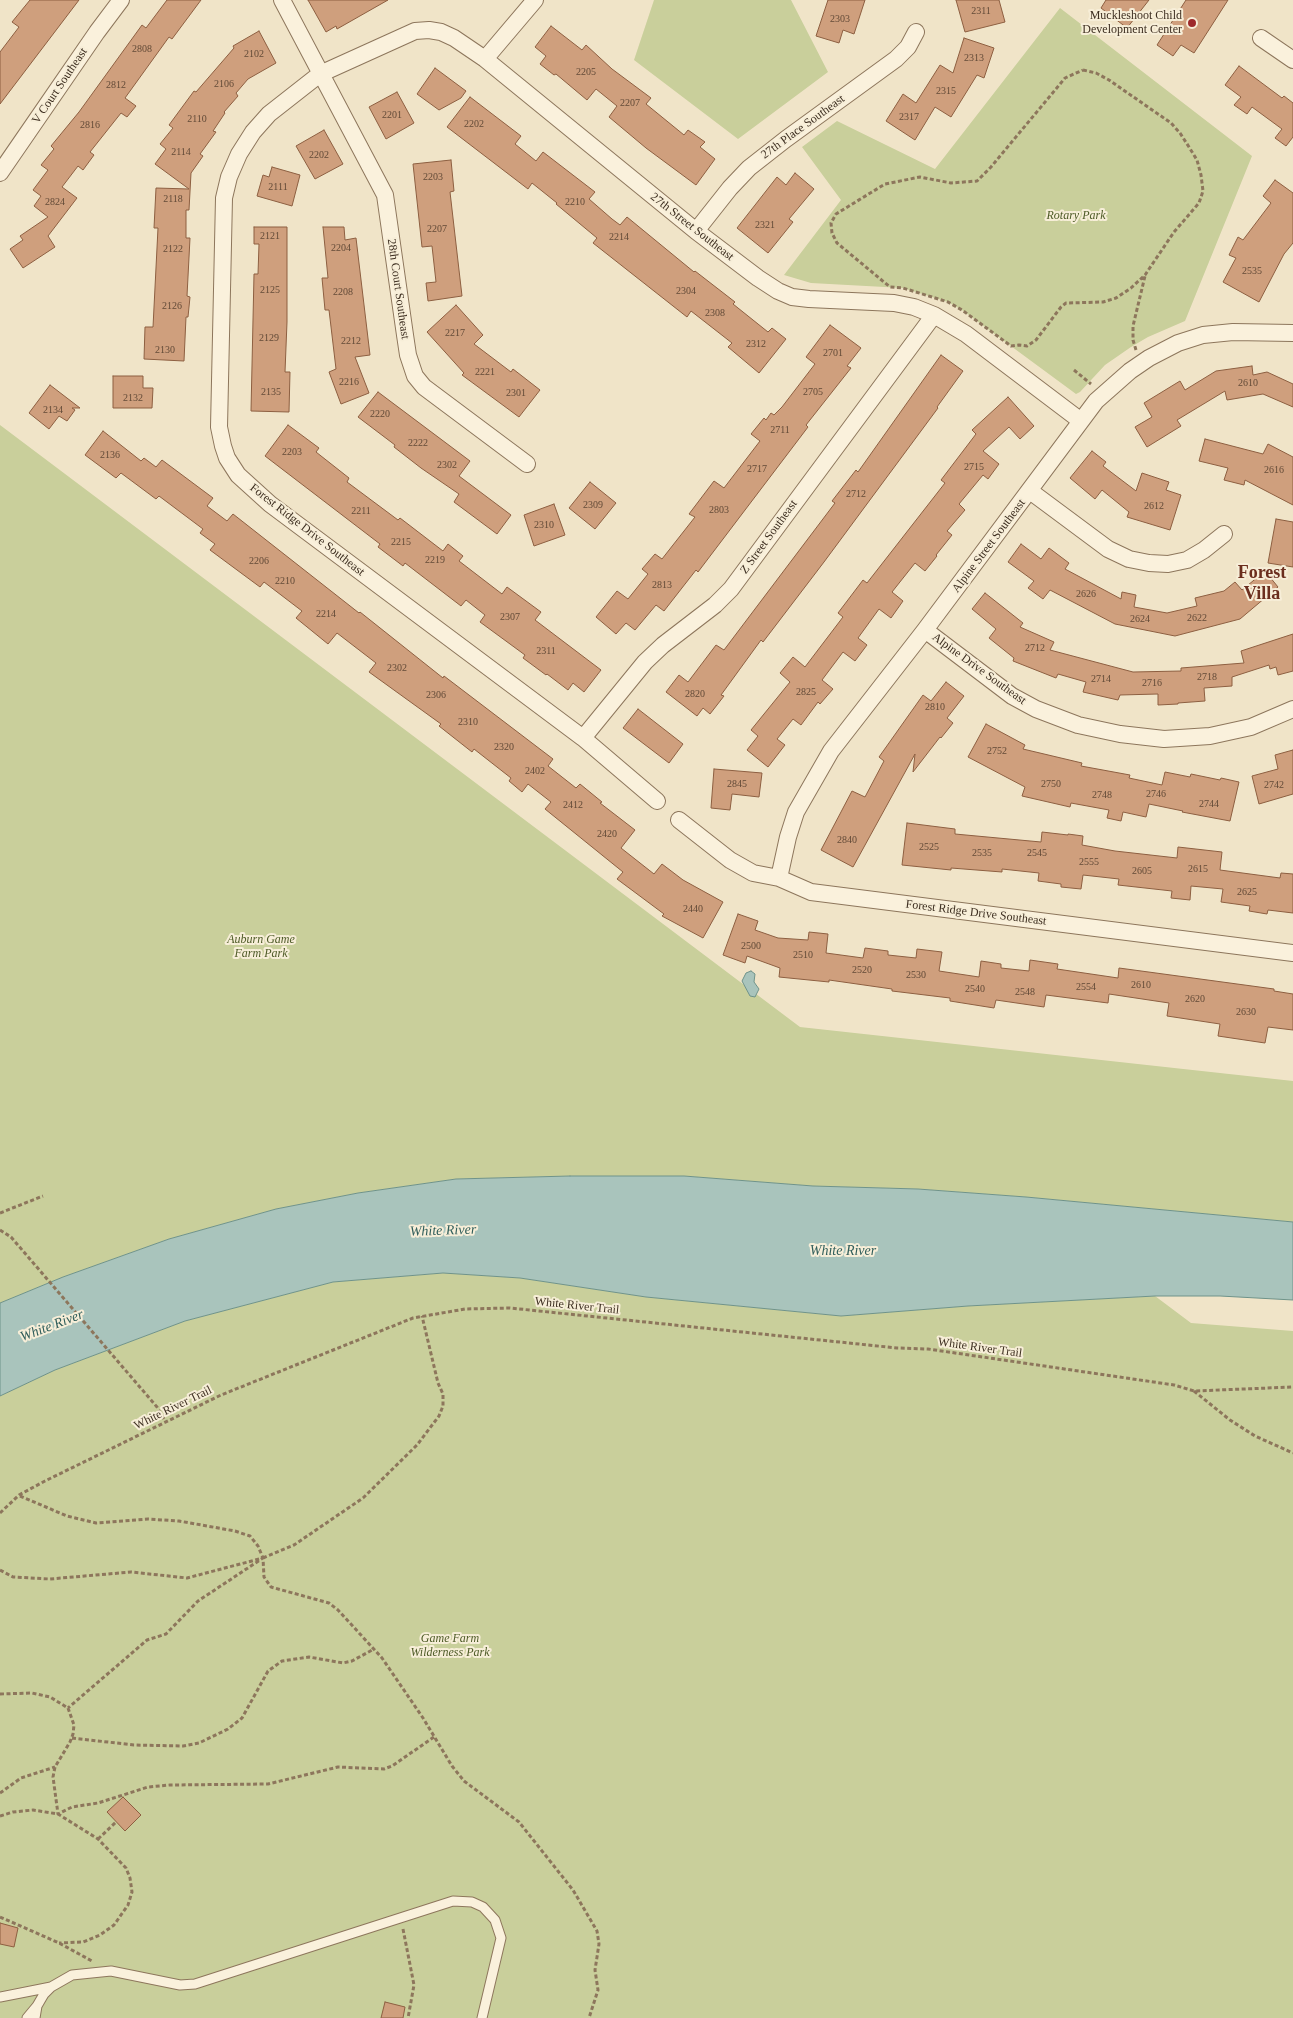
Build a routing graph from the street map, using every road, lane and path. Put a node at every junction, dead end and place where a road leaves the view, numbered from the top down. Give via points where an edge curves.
1 (121, 0) edge
2 (282, 0) edge
3 (535, 0) edge
4 (916, 32) dead end
5 (1261, 38) dead end
6 (485, 59) junction
7 (1293, 60) edge
8 (320, 74) junction
9 (0, 173) edge
10 (696, 231) junction
11 (1145, 275) junction
12 (934, 314) junction
13 (1293, 333) edge
14 (1142, 362) junction
15 (1074, 370) dead end
16 (1103, 395) junction
17 (1082, 421) junction
18 (527, 464) dead end
19 (1030, 491) junction
20 (1224, 534) dead end
21 (925, 630) junction
22 (1293, 709) edge
23 (583, 738) junction
24 (657, 801) dead end
25 (679, 820) dead end
26 (779, 878) junction
27 (1293, 953) edge
28 (43, 1196) dead end
29 (0, 1213) edge
30 (0, 1230) edge
31 (422, 1316) junction
32 (1293, 1386) edge
33 (1194, 1391) junction
34 (166, 1421) junction
35 (1293, 1453) edge
36 (19, 1495) junction
37 (0, 1513) edge
38 (262, 1558) junction
39 (0, 1570) edge
40 (374, 1649) junction
41 (0, 1694) edge
42 (68, 1708) junction
43 (434, 1737) junction
44 (72, 1738) junction
45 (55, 1767) junction
46 (0, 1793) edge
47 (58, 1814) junction
48 (0, 1816) edge
49 (116, 1822) dead end
50 (98, 1839) junction
51 (0, 1917) edge
52 (401, 1918) junction
53 (59, 1943) junction
54 (107, 1971) junction
55 (51, 1987) junction
56 (0, 1997) edge
57 (37, 2006) junction
58 (27, 2018) edge
59 (35, 2018) edge
60 (408, 2018) edge
61 (482, 2018) edge
62 (589, 2018) edge

1 - 9 street, V Court Southeast
2 - 8 street, 28th Court Southeast
3 - 6 street
4 - 10 street, 27th Place Southeast via 896,59 749,168
5 - 7 street
6 - 8 street, 27th Street Southeast via 441,32 415,30
6 - 10 street, 27th Street Southeast
8 - 18 street, 28th Court Southeast via 386,195 406,345 415,376 424,387
8 - 23 street, Forest Ridge Drive Southeast via 269,114 253,132 232,169 224,198 219,427 222,446 238,475 270,504
10 - 12 street, 27th Street Southeast via 758,278 792,297 894,303
11 - 11 path via 1116,298 1066,304 1036,340 1027,346 1011,346 948,302 890,287 837,243 830,223 836,214 885,184 920,177 950,183 977,180 991,168 1065,78 1083,70 1109,80 1171,124 1197,160 1202,175 1203,192 1199,203 1174,232
11 - 14 path via 1133,326 1134,345
12 - 17 street, 27th Street Southeast via 966,334
12 - 23 street, Z Street Southeast via 731,589 645,662
13 - 14 street, Alpine Street Southeast via 1233,332 1203,336
14 - 16 street, Alpine Street Southeast
15 - 16 path
16 - 17 street, Alpine Street Southeast
17 - 19 street, Alpine Street Southeast
19 - 20 street via 1108,549 1130,560 1159,564 1186,560
19 - 21 street, Alpine Street Southeast
21 - 22 street, Alpine Drive Southeast via 1012,696 1036,710 1120,734 1164,739 1210,736 1251,727
21 - 26 street, Alpine Street Southeast via 831,751 815,778 796,812
23 - 24 street, Forest Ridge Drive Southeast
25 - 26 street, Forest Ridge Drive Southeast via 730,860 753,872
26 - 27 street, Forest Ridge Drive Southeast via 811,892
28 - 29 path
30 - 34 path via 14,1241
31 - 33 path, White River Trail via 465,1309 510,1308 928,1349 1174,1385
31 - 34 path, White River Trail via 221,1395
31 - 38 path via 443,1394 439,1416 417,1445 362,1498 294,1545
32 - 33 path, White River Trail
33 - 35 path, White River Trail via 1255,1436
34 - 36 path, White River Trail
36 - 37 path, White River Trail
36 - 38 path via 68,1516 96,1522 180,1521 235,1532 250,1536
38 - 39 path via 187,1578 131,1572 50,1579 13,1577
38 - 40 path via 264,1577 271,1587 329,1603
38 - 42 path via 198,1601 166,1634 147,1640
40 - 43 path
40 - 44 path via 343,1663 309,1657 282,1661 268,1671 242,1718 228,1730 199,1743 183,1746 134,1745
41 - 42 path via 32,1693 50,1697
42 - 44 path via 74,1725
43 - 47 path via 384,1769 338,1767 268,1784 148,1787 98,1803 72,1807
43 - 62 path via 464,1781 519,1822 572,1890 597,1931 598,1990
44 - 45 path
45 - 46 path via 21,1778
45 - 47 path via 53,1788
47 - 48 path via 33,1810
47 - 50 path
49 - 50 path
50 - 53 path via 126,1868 132,1892 128,1905 114,1926 100,1935 83,1942
51 - 53 path
52 - 54 lane via 195,1984 180,1985
52 - 60 path via 414,1985
52 - 61 lane via 453,1901 472,1902 483,1907 495,1920 501,1938
53 - 54 path
54 - 55 lane via 72,1976
55 - 56 lane
55 - 57 lane
57 - 58 lane
57 - 59 lane

